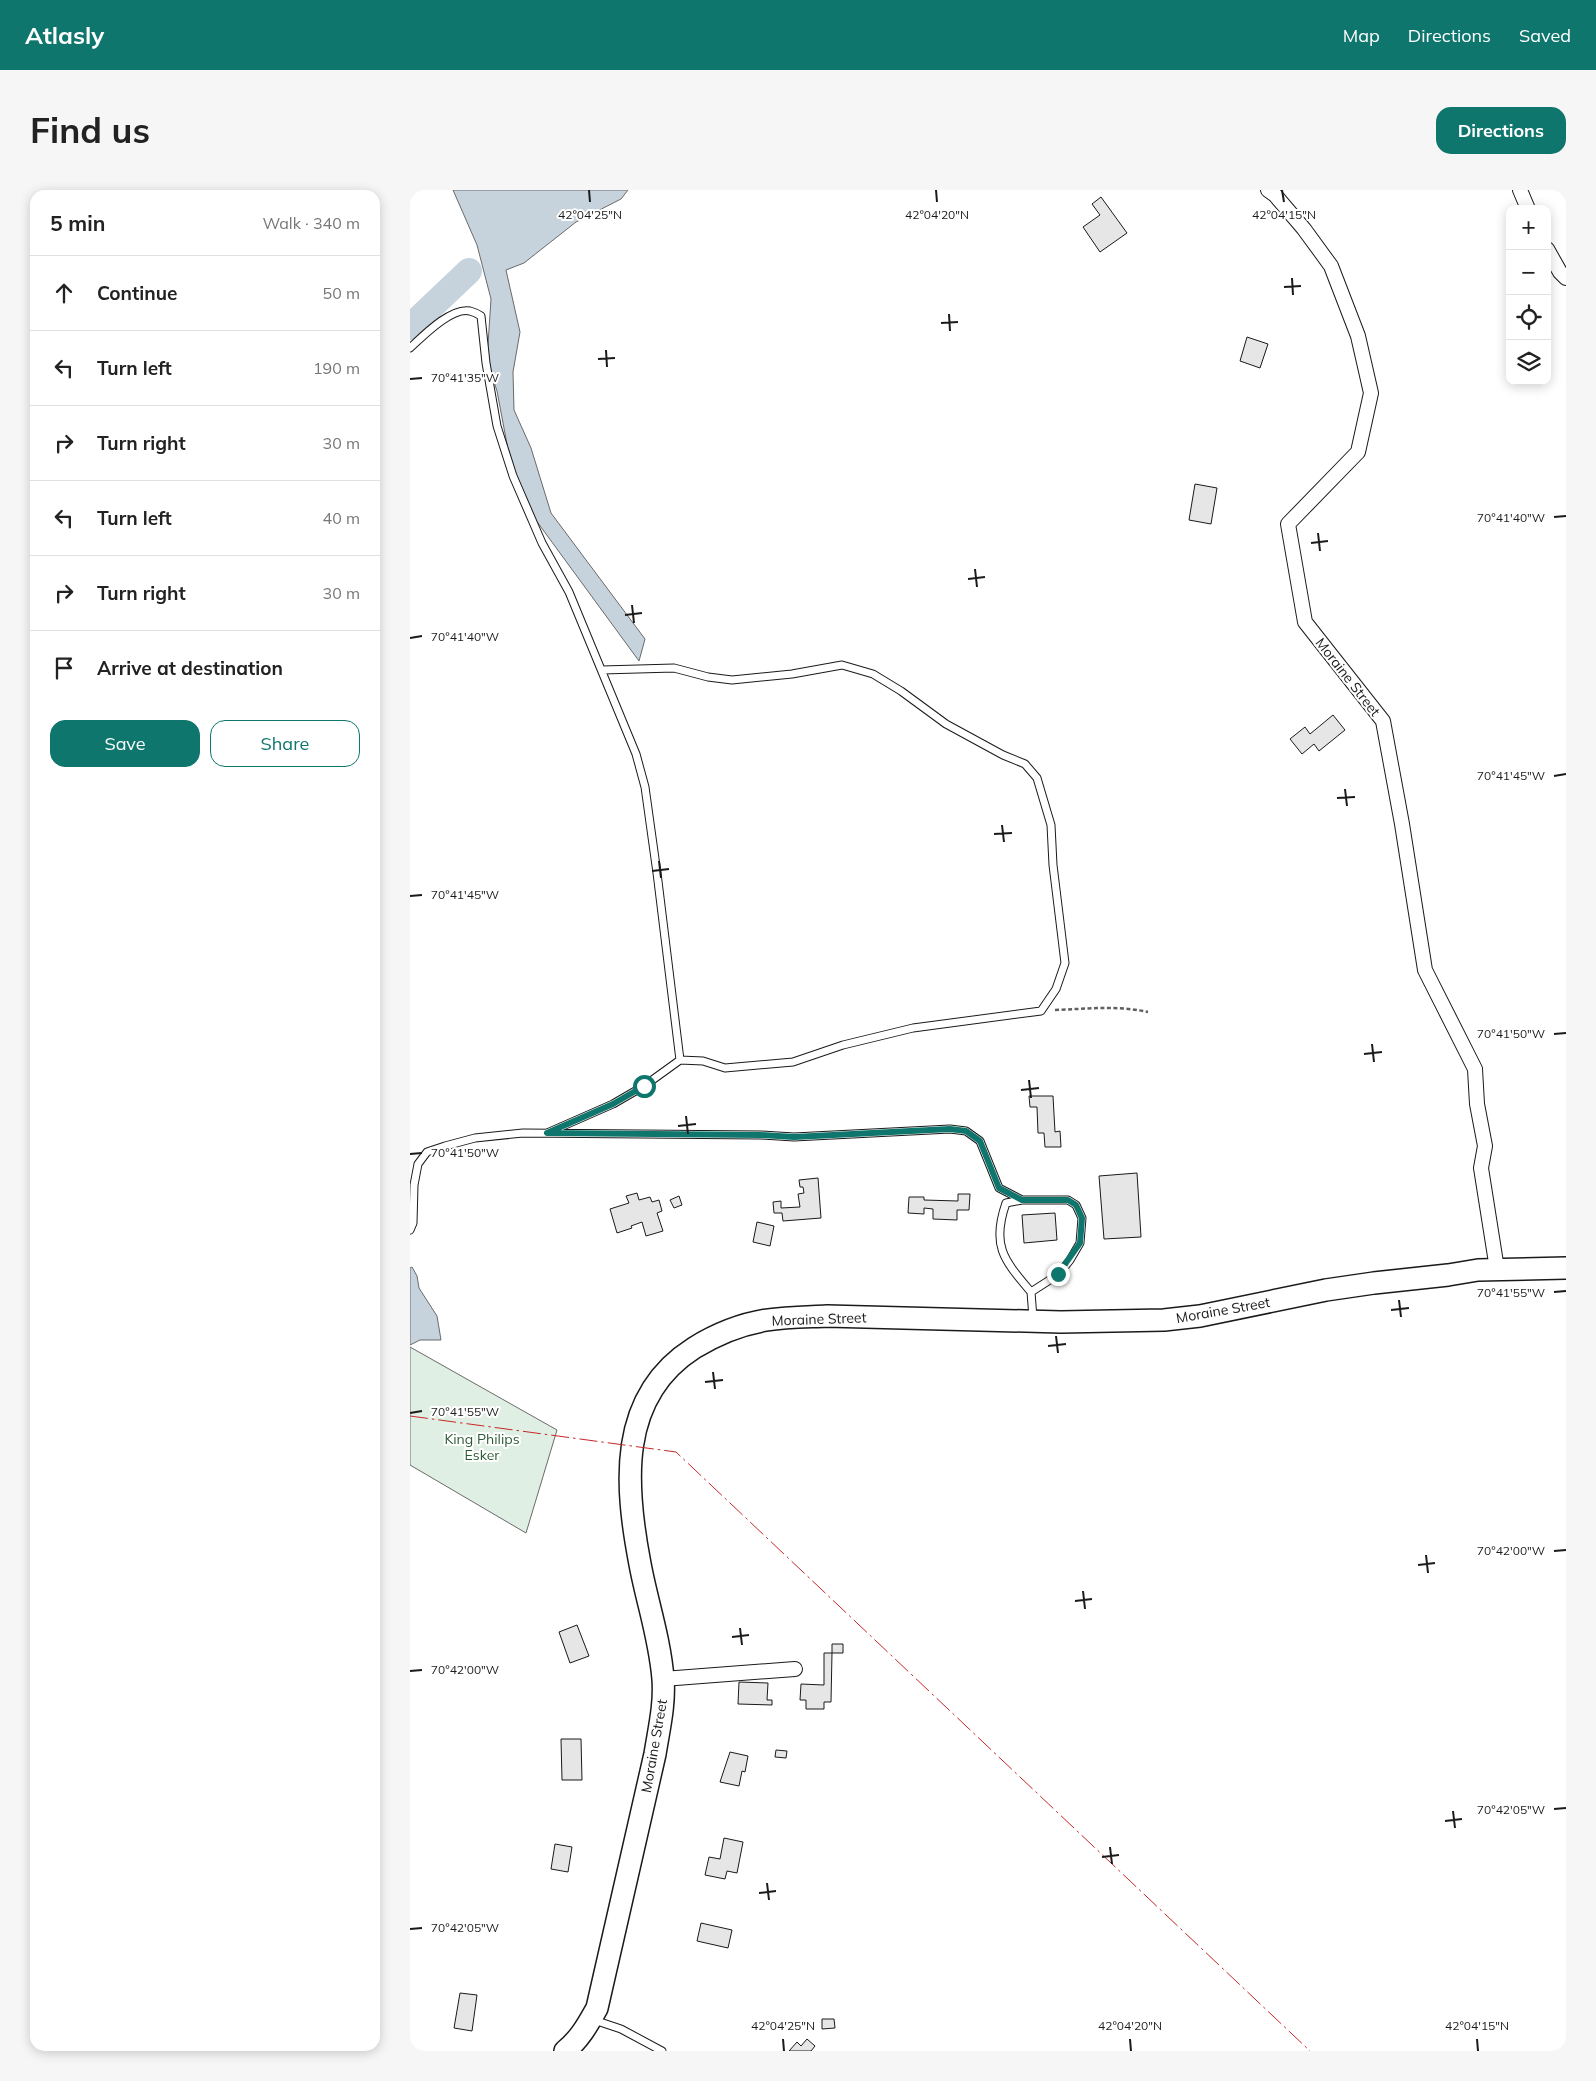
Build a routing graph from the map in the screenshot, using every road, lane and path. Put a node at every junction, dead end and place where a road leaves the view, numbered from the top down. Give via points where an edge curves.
1 (1268, 190) edge
2 (1520, 190) edge
3 (1526, 205) edge
4 (1548, 250) edge
5 (1566, 278) edge
6 (410, 348) edge
7 (602, 670) junction
8 (1041, 1011) junction
9 (1148, 1012) dead end
10 (680, 1060) junction
11 (547, 1133) junction
12 (1022, 1200) junction
13 (410, 1230) edge
14 (1566, 1268) edge
15 (1489, 1269) junction
16 (1031, 1292) junction
17 (1034, 1321) junction
18 (795, 1669) dead end
19 (663, 1679) junction
20 (591, 2019) junction
21 (565, 2051) edge
22 (662, 2051) edge

1 - 15 street, Moraine Street via 1304,229 1331,266 1358,336 1371,393 1358,452 1288,524 1305,622 1383,721 1425,970 1475,1069 1477,1104 1485,1146 1481,1168
2 - 3 street
4 - 5 street
6 - 7 lane via 455,313 469,310 481,316 497,426 512,476 542,543 569,592
7 - 8 lane via 674,668 732,680 842,665 873,674 946,724 1025,764 1037,778 1051,824 1065,963 1056,989
7 - 10 lane via 636,754 645,787
8 - 9 path via 1097,1007
8 - 10 lane via 913,1028 843,1045 793,1062 725,1068 703,1061
10 - 11 lane via 613,1104
11 - 12 lane via 794,1137 950,1129 966,1131 980,1141 999,1188
11 - 13 lane via 476,1138 427,1152 418,1164
12 - 16 lane via 1006,1203 999,1243 1008,1265
12 - 16 lane via 1068,1200 1076,1205 1082,1218 1080,1243 1070,1260 1058,1274
14 - 15 main road
15 - 17 main road, Moraine Street via 1326,1290 1200,1316 1110,1322
16 - 17 lane
17 - 19 main road, Moraine Street via 828,1316 766,1320 712,1338 681,1356 666,1370 644,1401 632,1444 630,1465 632,1515
18 - 19 street
19 - 20 main road, Moraine Street via 655,1754 597,2008
20 - 21 main road, Moraine Street via 574,2044
20 - 22 lane via 621,2029

